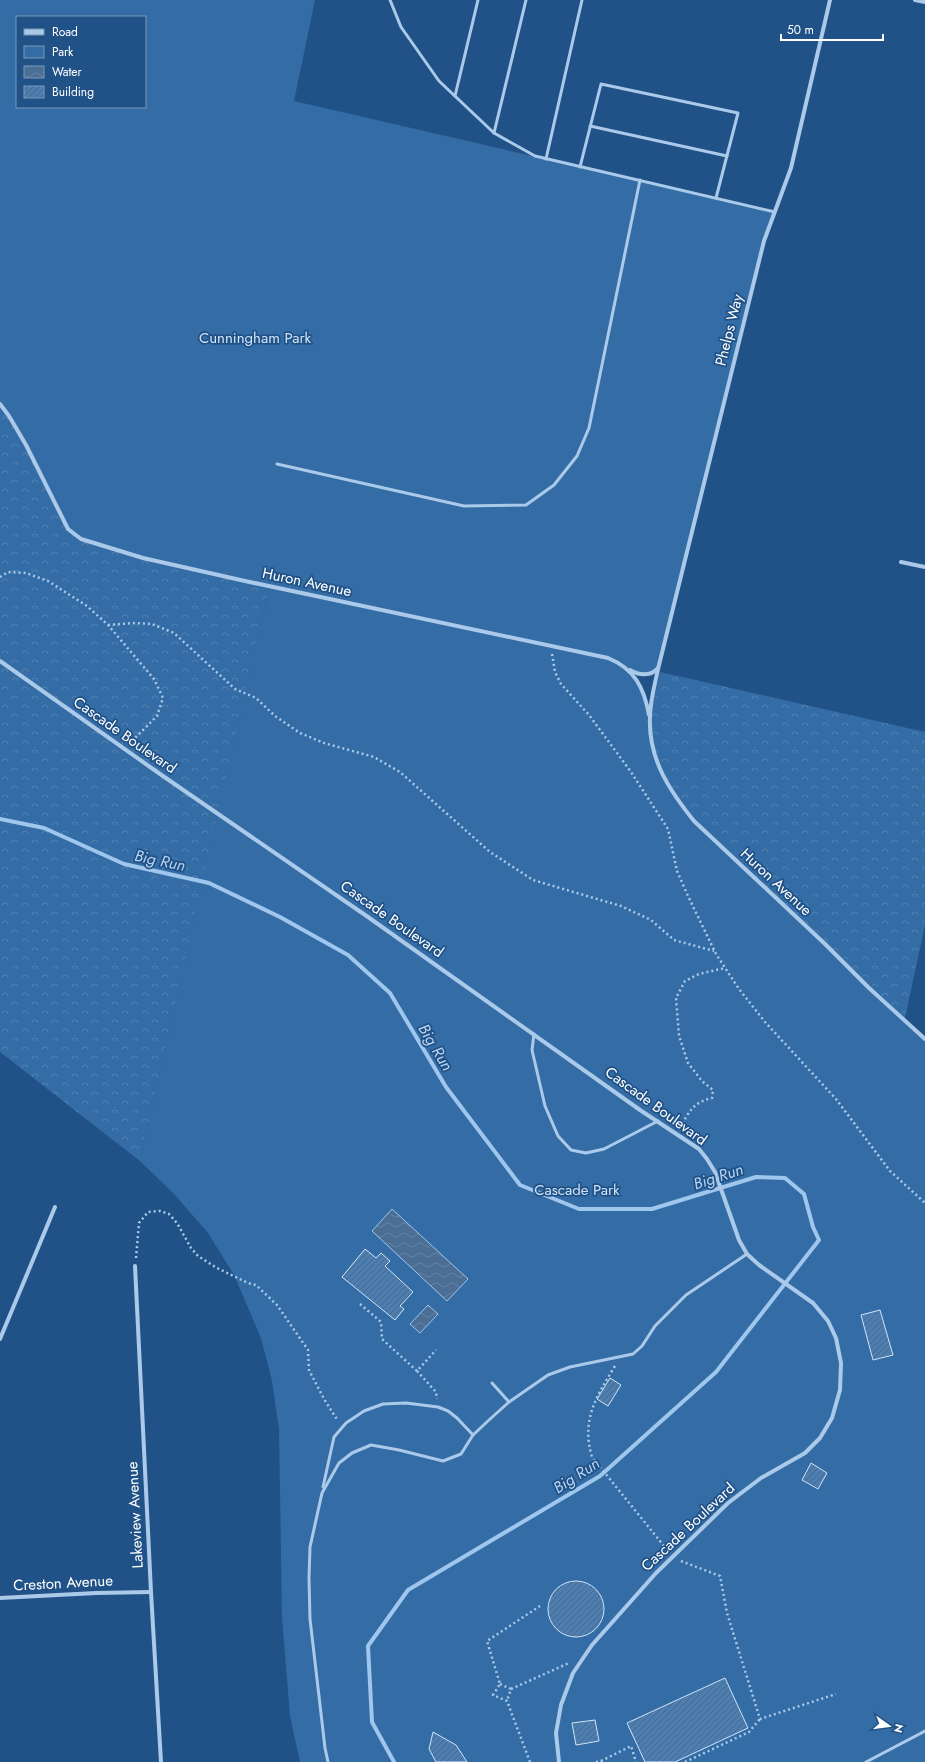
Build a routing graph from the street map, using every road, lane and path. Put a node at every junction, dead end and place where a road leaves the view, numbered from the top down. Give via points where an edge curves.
1 (390, 0) edge
2 (478, 0) edge
3 (526, 0) edge
4 (582, 0) edge
5 (830, 0) edge
6 (915, 0) edge
7 (925, 2) edge
8 (455, 96) junction
9 (590, 126) junction
10 (494, 133) junction
11 (727, 156) junction
12 (546, 159) junction
13 (580, 166) junction
14 (640, 180) junction
15 (716, 198) junction
16 (775, 212) junction
17 (0, 404) edge
18 (277, 464) dead end
19 (901, 562) dead end
20 (925, 567) edge
21 (0, 578) edge
22 (108, 625) junction
23 (554, 646) junction
24 (0, 661) edge
25 (658, 667) junction
26 (626, 668) junction
27 (650, 720) junction
28 (125, 749) junction
29 (714, 951) junction
30 (725, 968) junction
31 (534, 1034) junction
32 (925, 1039) edge
33 (658, 1121) junction
34 (677, 1133) junction
35 (925, 1203) edge
36 (55, 1207) dead end
37 (747, 1254) junction
38 (135, 1266) joint
39 (360, 1304) dead end
40 (0, 1340) edge
41 (436, 1350) dead end
42 (620, 1357) junction
43 (417, 1371) junction
44 (492, 1383) dead end
45 (509, 1402) junction
46 (438, 1407) junction
47 (343, 1427) junction
48 (473, 1435) junction
49 (322, 1493) junction
50 (672, 1557) junction
51 (151, 1592) junction
52 (0, 1598) edge
53 (540, 1606) dead end
54 (585, 1655) junction
55 (500, 1684) junction
56 (511, 1689) junction
57 (836, 1694) dead end
58 (507, 1701) junction
59 (760, 1719) junction
60 (925, 1731) edge
61 (601, 1761) edge
62 (161, 1762) edge
63 (328, 1762) edge
64 (530, 1762) edge
65 (559, 1762) edge
66 (596, 1762) edge
67 (636, 1762) edge
68 (685, 1762) edge
69 (866, 1762) edge

1 - 8 lane via 401,27 439,81
2 - 8 lane
3 - 10 lane
4 - 12 lane
5 - 16 street, Phelps Way via 791,168
6 - 7 street
8 - 10 lane
9 - 11 lane
9 - 11 lane via 601,84 738,113
9 - 13 lane
10 - 12 lane via 535,156
11 - 15 lane
12 - 13 lane
13 - 14 lane
14 - 15 lane
14 - 18 lane via 589,428 577,456 554,485 526,505 464,506
15 - 16 lane
16 - 25 street, Phelps Way via 764,241
17 - 23 street, Huron Avenue via 10,416 26,445 68,529 81,539 144,558 245,581
19 - 20 street
21 - 22 path via 8,572 15,572 48,580 81,602
22 - 28 path via 154,679 163,698 157,716
22 - 29 path via 152,624 174,633 235,689 256,698 275,716 300,733 324,743 374,757 400,772 490,852 533,880 621,906 651,920 674,940
23 - 26 street, Huron Avenue via 608,658
23 - 29 path via 552,657 561,684 631,772 668,829 677,871
24 - 28 street, Cascade Boulevard
25 - 26 street via 650,674
25 - 27 street, Huron Avenue
26 - 27 street, Huron Avenue via 643,691
27 - 32 street, Huron Avenue via 653,755 663,778 694,821
28 - 31 street, Cascade Boulevard
29 - 30 path
30 - 34 path via 699,974 685,981 676,998 679,1036 688,1063 713,1090 712,1098 702,1100 691,1109
30 - 35 path via 765,1022 836,1098 890,1172
31 - 33 street, Cascade Boulevard
31 - 33 lane via 532,1050 545,1106 558,1136 571,1150 586,1154 604,1149
33 - 34 street, Cascade Boulevard
34 - 37 street, Cascade Boulevard via 699,1150 715,1172 739,1240
36 - 40 street
37 - 42 lane via 686,1296 655,1326 642,1346 633,1354
37 - 50 street, Cascade Boulevard via 812,1303 828,1321 836,1338 841,1363 840,1390 832,1418 820,1438 805,1453 761,1478 728,1503
38 - 47 path via 139,1223 148,1212 160,1211 169,1214 198,1256 217,1268 256,1285 277,1305 308,1350 309,1370
38 - 51 street, Lakeview Avenue
39 - 43 path via 381,1322 382,1339
41 - 43 path
42 - 45 lane via 570,1367 548,1375
42 - 50 path via 595,1401 587,1431 588,1445 592,1457
43 - 46 path via 436,1392
44 - 45 lane
45 - 48 lane
46 - 47 lane via 406,1403 383,1404 364,1411
46 - 48 lane via 457,1418
47 - 49 lane via 334,1437
48 - 49 lane via 461,1454 443,1461 371,1445 352,1453 339,1463
49 - 63 lane via 310,1547 309,1578 310,1619
50 - 54 street, Cascade Boulevard
50 - 59 path via 720,1576 727,1613
51 - 52 street, Creston Avenue
51 - 62 street, Lakeview Avenue
53 - 55 path via 487,1641
54 - 56 path
54 - 65 street, Cascade Boulevard via 573,1673 561,1705 556,1733
55 - 56 path
55 - 58 path via 493,1695
56 - 58 path
57 - 59 path
58 - 64 path
59 - 68 path via 749,1732
60 - 69 lane
61 - 66 path
61 - 67 path via 631,1746

